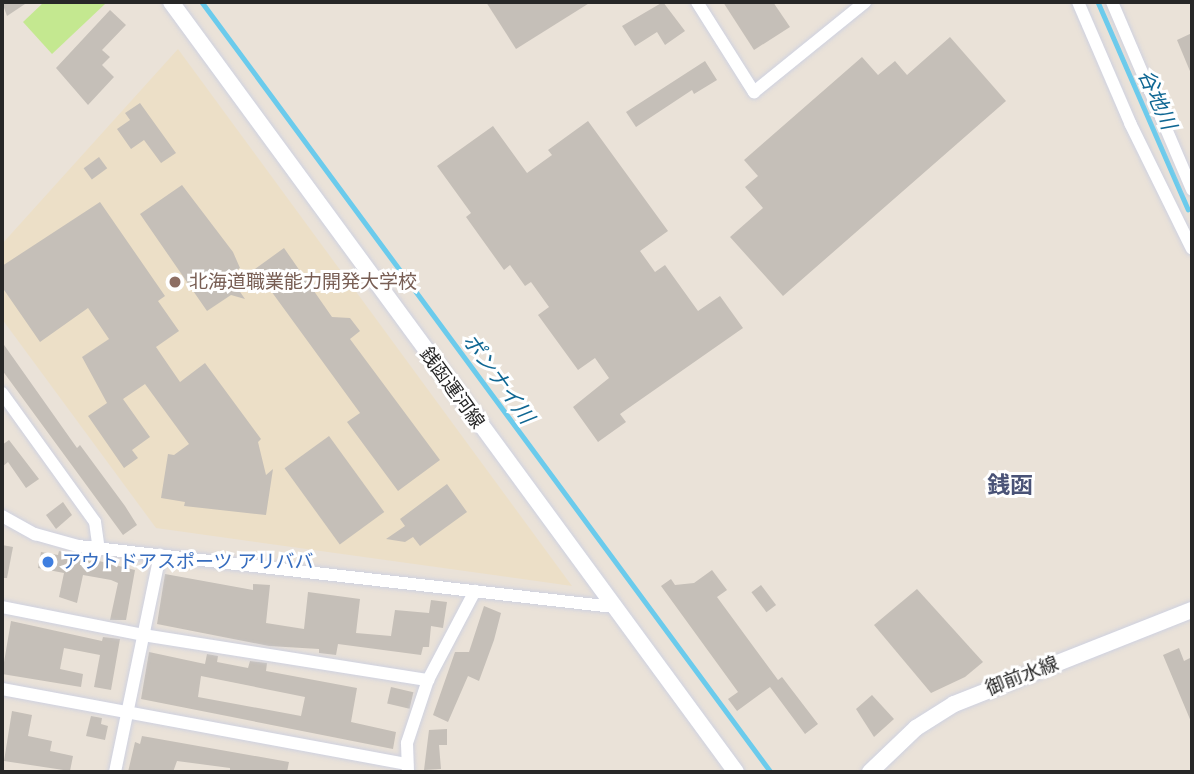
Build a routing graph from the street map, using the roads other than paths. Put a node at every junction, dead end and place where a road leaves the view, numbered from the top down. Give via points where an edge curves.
1 (171, 2) edge
2 (697, 2) edge
3 (865, 2) edge
4 (1077, 2) edge
5 (1112, 2) edge
6 (1192, 190) edge
7 (1187, 228) edge
8 (1192, 249) edge
9 (2, 393) edge
10 (2, 516) edge
11 (99, 549) junction
12 (160, 555) junction
13 (475, 591) junction
14 (2, 607) edge
15 (613, 607) junction
16 (1192, 610) edge
17 (143, 635) junction
18 (428, 680) junction
19 (2, 688) edge
20 (128, 712) junction
21 (408, 768) edge
22 (115, 772) edge
23 (736, 772) edge
24 (870, 772) edge

1 - 15 street, 銭函運河線
2 - 3 street via 754,92
4 - 7 street
5 - 6 street
7 - 8 street
9 - 11 street via 96,522
10 - 11 street via 35,534
11 - 12 street
12 - 13 street
12 - 17 street
13 - 15 street
13 - 18 street
14 - 17 street
15 - 23 street, 銭函運河線
16 - 24 street, 御前水線 via 954,704 916,728
17 - 18 street
17 - 20 street
18 - 21 street via 407,743
19 - 20 street
20 - 21 street
20 - 22 street

